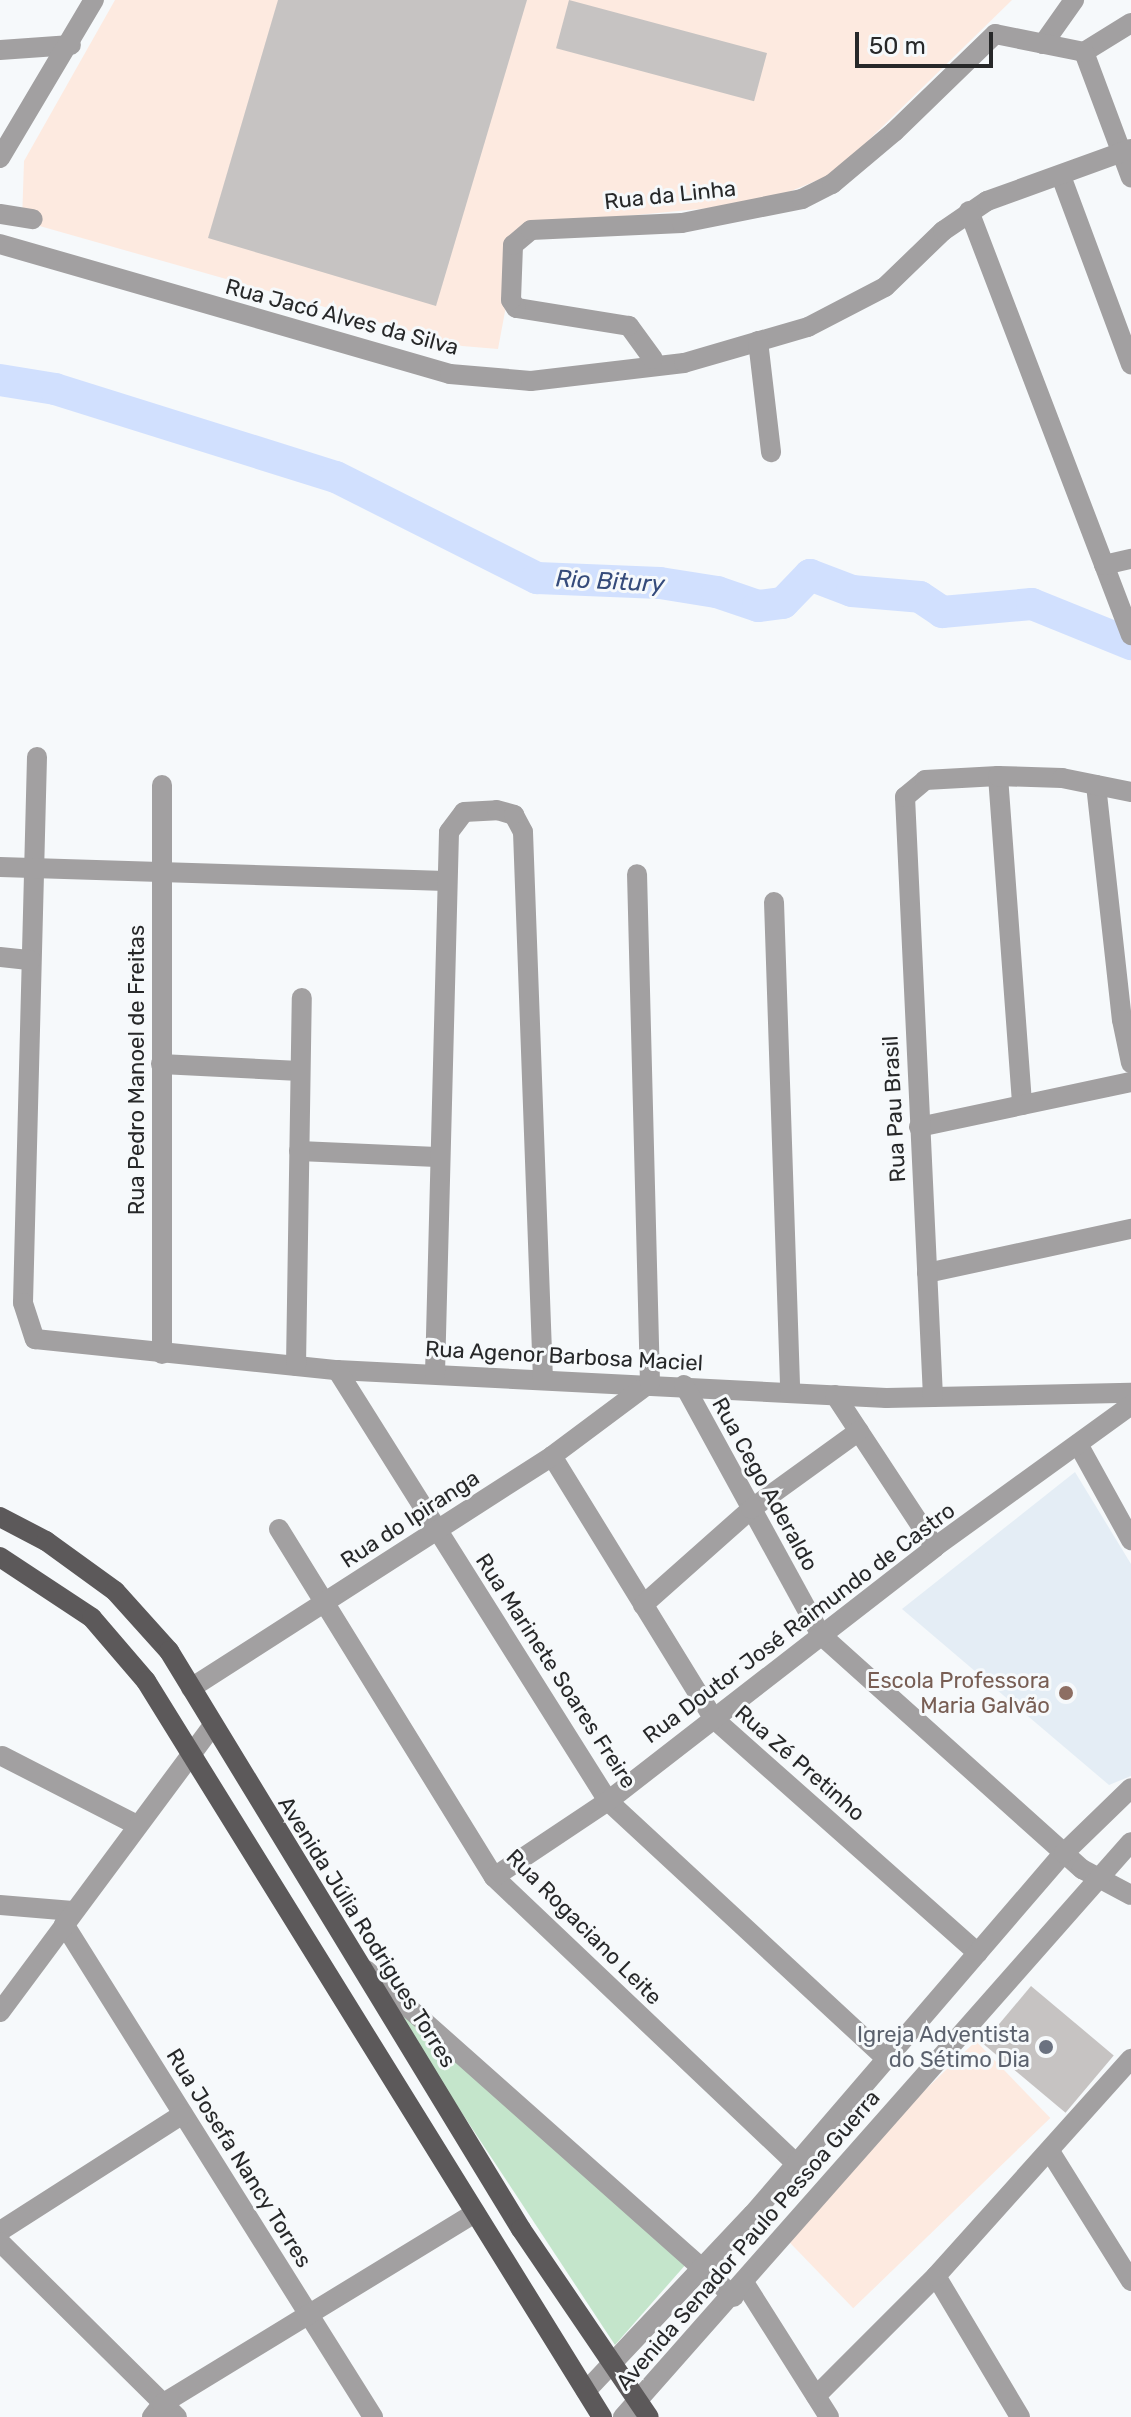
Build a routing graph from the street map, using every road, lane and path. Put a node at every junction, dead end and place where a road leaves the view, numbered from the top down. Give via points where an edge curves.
1 (94, 0) edge
2 (1074, 0) edge
3 (1131, 23) edge
4 (1043, 44) junction
5 (71, 45) junction
6 (0, 50) edge
7 (1084, 52) junction
8 (1126, 151) edge
9 (0, 158) edge
10 (1061, 176) junction
11 (1131, 178) edge
12 (969, 211) junction
13 (0, 214) edge
14 (33, 219) dead end
15 (0, 244) edge
16 (758, 341) junction
17 (653, 359) dead end
18 (1131, 364) edge
19 (771, 452) dead end
20 (1131, 559) edge
21 (1104, 565) junction
22 (1131, 635) edge
23 (37, 757) dead end
24 (998, 776) junction
25 (162, 785) dead end
26 (1096, 785) junction
27 (1131, 792) edge
28 (0, 867) edge
29 (34, 869) junction
30 (160, 871) junction
31 (637, 874) dead end
32 (446, 881) junction
33 (774, 902) dead end
34 (0, 957) edge
35 (31, 960) junction
36 (302, 998) dead end
37 (1131, 1063) edge
38 (161, 1064) junction
39 (300, 1071) junction
40 (1131, 1082) edge
41 (1022, 1105) junction
42 (919, 1127) junction
43 (299, 1151) junction
44 (437, 1157) junction
45 (1131, 1229) edge
46 (927, 1273) junction
47 (162, 1354) junction
48 (296, 1366) junction
49 (337, 1370) junction
50 (435, 1374) junction
51 (543, 1379) junction
52 (650, 1383) junction
53 (684, 1385) junction
54 (790, 1392) junction
55 (1131, 1393) edge
56 (835, 1395) junction
57 (933, 1397) junction
58 (1131, 1405) edge
59 (859, 1431) junction
60 (1078, 1444) junction
61 (552, 1456) junction
62 (751, 1509) junction
63 (0, 1517) edge
64 (279, 1529) dead end
65 (437, 1530) junction
66 (1131, 1540) edge
67 (935, 1547) junction
68 (0, 1557) edge
69 (325, 1603) junction
70 (643, 1605) junction
71 (821, 1635) junction
72 (174, 1659) junction
73 (146, 1681) junction
74 (191, 1688) junction
75 (713, 1718) junction
76 (213, 1725) junction
77 (2, 1756) edge
78 (192, 1756) junction
79 (1131, 1788) edge
80 (608, 1801) junction
81 (137, 1825) junction
82 (1131, 1842) edge
83 (1064, 1853) junction
84 (1090, 1873) junction
85 (494, 1877) junction
86 (1131, 1895) edge
87 (0, 1905) edge
88 (68, 1918) junction
89 (329, 1920) junction
90 (303, 1934) junction
91 (978, 1953) junction
92 (356, 1961) junction
93 (0, 2012) edge
94 (887, 2059) junction
95 (1131, 2059) edge
96 (183, 2114) junction
97 (836, 2117) junction
98 (862, 2144) junction
99 (1051, 2153) junction
100 (796, 2164) junction
101 (475, 2213) junction
102 (0, 2231) edge
103 (0, 2242) edge
104 (702, 2267) junction
105 (936, 2276) junction
106 (1131, 2281) edge
107 (740, 2290) junction
108 (309, 2314) junction
109 (612, 2363) junction
110 (586, 2391) junction
111 (816, 2396) junction
112 (644, 2410) edge
113 (164, 2413) edge
114 (373, 2417) edge
115 (602, 2417) edge
116 (623, 2417) edge
117 (829, 2417) edge
118 (1020, 2417) edge

1 - 5 street
2 - 4 street
3 - 7 street
4 - 7 street, Rua da Linha
4 - 17 street, Rua da Linha via 995,34 894,132 832,184 802,199 682,223 531,230 513,245 511,300 516,308 629,326
5 - 6 street
5 - 9 street
7 - 8 street
8 - 10 street
8 - 11 street
10 - 12 street
10 - 18 street
12 - 16 street, Rua Jacó Alves da Silva via 885,287 850,309
12 - 21 street
13 - 14 street
15 - 16 street, Rua Jacó Alves da Silva via 450,374 531,381 684,363
16 - 19 street
20 - 21 street
21 - 22 street
23 - 29 street
24 - 26 street
24 - 41 street
24 - 42 street, Rua Pau Brasil via 925,780 905,797
25 - 30 street, Rua Pedro Manoel de Freitas
26 - 27 street
26 - 37 street
28 - 29 street
29 - 30 street
29 - 35 street
30 - 32 street
30 - 38 street, Rua Pedro Manoel de Freitas
31 - 52 street
32 - 44 street
32 - 51 street via 449,832 464,812 514,815 523,832
33 - 54 street
34 - 35 street
35 - 47 street, Rua Agenor Barbosa Maciel via 23,1303 35,1339
36 - 39 street
38 - 39 street
38 - 47 street, Rua Pedro Manoel de Freitas
39 - 43 street
40 - 41 street
41 - 42 street
42 - 46 street, Rua Pau Brasil
43 - 44 street
43 - 48 street
44 - 50 street
45 - 46 street
46 - 57 street, Rua Pau Brasil
47 - 48 street, Rua Agenor Barbosa Maciel
48 - 49 street, Rua Agenor Barbosa Maciel
49 - 50 street, Rua Agenor Barbosa Maciel
49 - 65 street, Rua Marinete Soares Freire
50 - 51 street, Rua Agenor Barbosa Maciel
51 - 52 street, Rua Agenor Barbosa Maciel
52 - 53 street, Rua Agenor Barbosa Maciel
52 - 61 street, Rua do Ipiranga
53 - 54 street, Rua Agenor Barbosa Maciel
53 - 62 street, Rua Cego Aderaldo
54 - 56 street, Rua Agenor Barbosa Maciel
55 - 57 street, Rua Agenor Barbosa Maciel
56 - 57 street, Rua Agenor Barbosa Maciel
56 - 59 street
58 - 60 street, Rua Doutor José Raimundo de Castro
59 - 62 street
59 - 67 street
60 - 66 street
60 - 67 street, Rua Doutor José Raimundo de Castro
61 - 65 street, Rua do Ipiranga
61 - 70 street, Rua Zé Pretinho
62 - 70 street
62 - 71 street, Rua Cego Aderaldo
63 - 72 main road, Avenida Júlia Rodrigues Torres via 46,1541 115,1591
64 - 69 street, Rua Rogaciano Leite
65 - 69 street, Rua do Ipiranga
65 - 80 street, Rua Marinete Soares Freire
67 - 71 street, Rua Doutor José Raimundo de Castro
68 - 73 main road via 92,1618
69 - 74 street, Rua do Ipiranga
69 - 85 street, Rua Rogaciano Leite
70 - 75 street, Rua Zé Pretinho
71 - 75 street, Rua Doutor José Raimundo de Castro
71 - 83 street, Rua Cego Aderaldo
72 - 73 main road
72 - 74 main road, Avenida Júlia Rodrigues Torres
73 - 78 main road
74 - 76 main road, Avenida Júlia Rodrigues Torres
75 - 80 street, Rua Doutor José Raimundo de Castro
75 - 91 street, Rua Zé Pretinho
76 - 78 street
76 - 89 main road, Avenida Júlia Rodrigues Torres
77 - 81 street
78 - 81 street
78 - 90 main road
79 - 83 street, Avenida Senador Paulo Pessoa Guerra
80 - 85 street, Rua Doutor José Raimundo de Castro
80 - 94 street, Rua Marinete Soares Freire
81 - 88 street
82 - 84 street, Avenida Senador Paulo Pessoa Guerra
83 - 84 street, Rua Cego Aderaldo
83 - 91 street, Avenida Senador Paulo Pessoa Guerra
84 - 86 street, Rua Cego Aderaldo
84 - 98 street, Avenida Senador Paulo Pessoa Guerra
85 - 100 street, Rua Rogaciano Leite
87 - 88 street
88 - 93 street
88 - 96 street, Rua Josefa Nancy Torres
89 - 90 main road
89 - 92 main road, Avenida Júlia Rodrigues Torres
90 - 101 main road
91 - 94 street, Avenida Senador Paulo Pessoa Guerra
92 - 104 street
92 - 109 main road, Avenida Júlia Rodrigues Torres via 521,2229
94 - 97 street, Avenida Senador Paulo Pessoa Guerra
95 - 99 street
96 - 102 street
96 - 108 street, Rua Josefa Nancy Torres
97 - 98 street
97 - 100 street, Avenida Senador Paulo Pessoa Guerra
98 - 107 street, Avenida Senador Paulo Pessoa Guerra
99 - 105 street
99 - 106 street
100 - 104 street, Avenida Senador Paulo Pessoa Guerra
101 - 108 street
101 - 110 main road
103 - 113 street
104 - 107 street
104 - 109 street, Avenida Senador Paulo Pessoa Guerra
105 - 111 street
105 - 118 street
107 - 111 street
107 - 112 street, Avenida Senador Paulo Pessoa Guerra
108 - 113 street
108 - 114 street, Rua Josefa Nancy Torres
109 - 110 street, Avenida Senador Paulo Pessoa Guerra
109 - 112 main road, Avenida Júlia Rodrigues Torres
110 - 115 main road
111 - 117 street
112 - 116 street, Avenida Senador Paulo Pessoa Guerra

